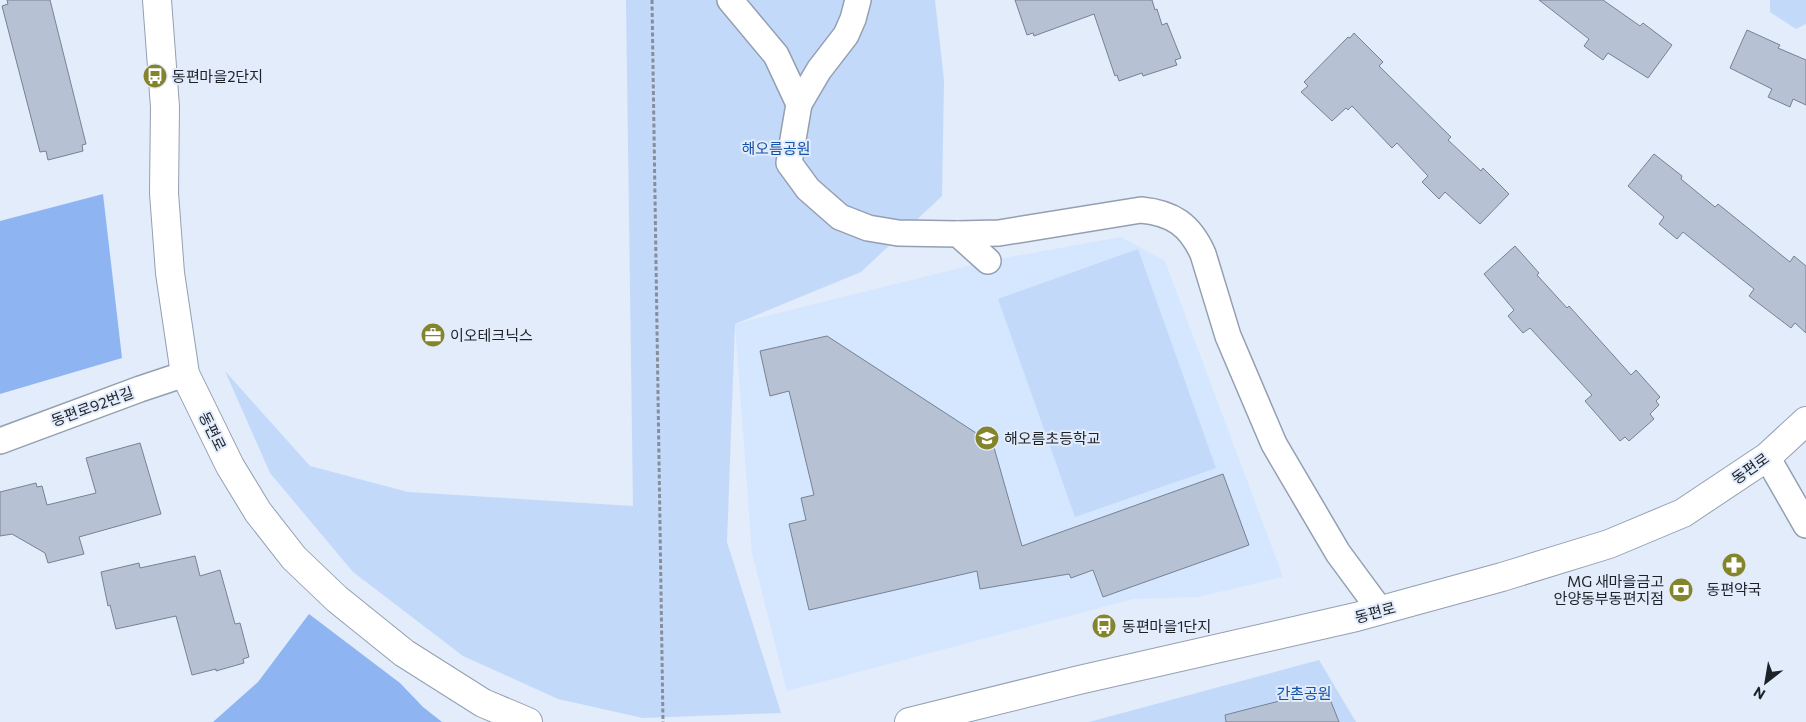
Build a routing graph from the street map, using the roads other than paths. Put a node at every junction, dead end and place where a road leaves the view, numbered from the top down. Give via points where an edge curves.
1 (157, 0) edge
2 (730, 0) edge
3 (858, 0) edge
4 (799, 104) junction
5 (958, 234) junction
6 (988, 261) dead end
7 (185, 374) junction
8 (1806, 421) edge
9 (0, 441) edge
10 (1767, 457) junction
11 (1806, 524) edge
12 (1380, 610) junction
13 (528, 722) edge
14 (909, 722) edge

1 - 7 street, 동편로 via 165,107 165,211 170,273
2 - 4 street via 776,55
3 - 4 street via 846,35 819,70
4 - 5 street via 789,163 808,189 840,217 868,228 898,233
5 - 6 street
5 - 12 street via 999,233 1141,210 1160,212 1188,229 1203,254 1228,336 1274,444 1338,553
7 - 9 street, 동편로92번길
7 - 13 street, 동편로 via 230,466 258,512 294,558 336,599 404,653 483,703
8 - 10 street, 동편로
10 - 11 street
10 - 12 street, 동편로 via 1683,513 1609,544
12 - 14 street, 동편로

